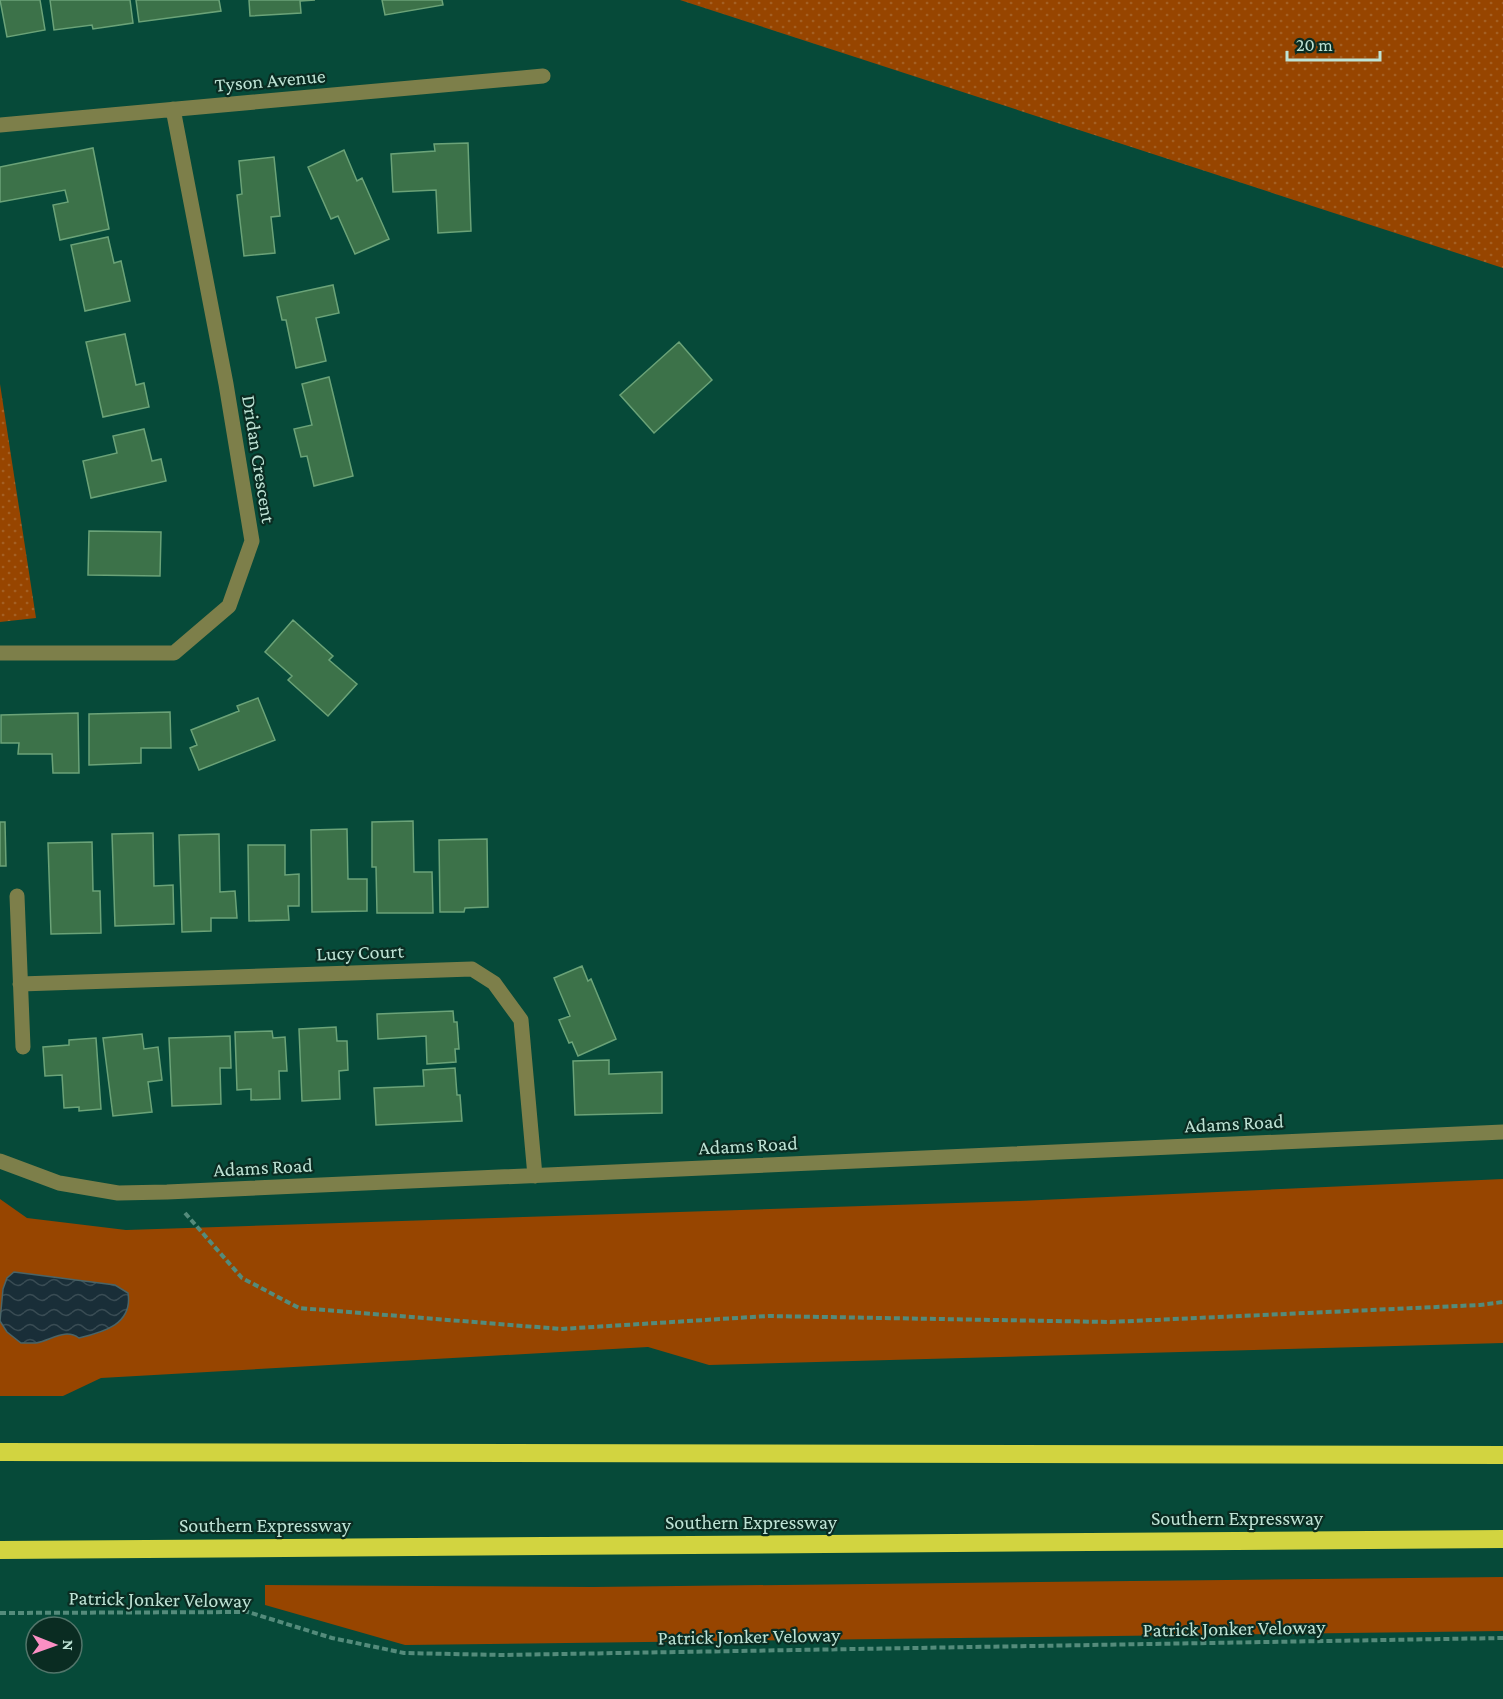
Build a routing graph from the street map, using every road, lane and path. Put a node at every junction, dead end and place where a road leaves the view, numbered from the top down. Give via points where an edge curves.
1 (543, 76) dead end
2 (173, 109) junction
3 (0, 125) edge
4 (0, 654) edge
5 (17, 896) dead end
6 (21, 984) junction
7 (23, 1047) dead end
8 (1503, 1132) edge
9 (0, 1161) edge
10 (535, 1176) junction
11 (167, 1192) junction
12 (1503, 1302) edge
13 (0, 1452) edge
14 (1503, 1455) edge
15 (1503, 1539) edge
16 (0, 1550) edge
17 (0, 1613) edge
18 (1503, 1638) edge

1 - 2 street, Tyson Avenue
2 - 3 street, Tyson Avenue
2 - 4 street, Dridan Crescent via 252,541 229,606 174,653
5 - 6 street
6 - 7 street
6 - 10 street, Lucy Court via 472,969 494,983 521,1020
8 - 10 street, Adams Road
9 - 11 street, Adams Road via 59,1183 118,1193
10 - 11 street, Adams Road
11 - 12 path via 242,1278 299,1308 311,1309 561,1329 768,1316 1110,1322
13 - 14 highway
15 - 16 highway, Southern Expressway
17 - 18 path, Patrick Jonker Veloway via 248,1612 332,1638 404,1653 491,1655

